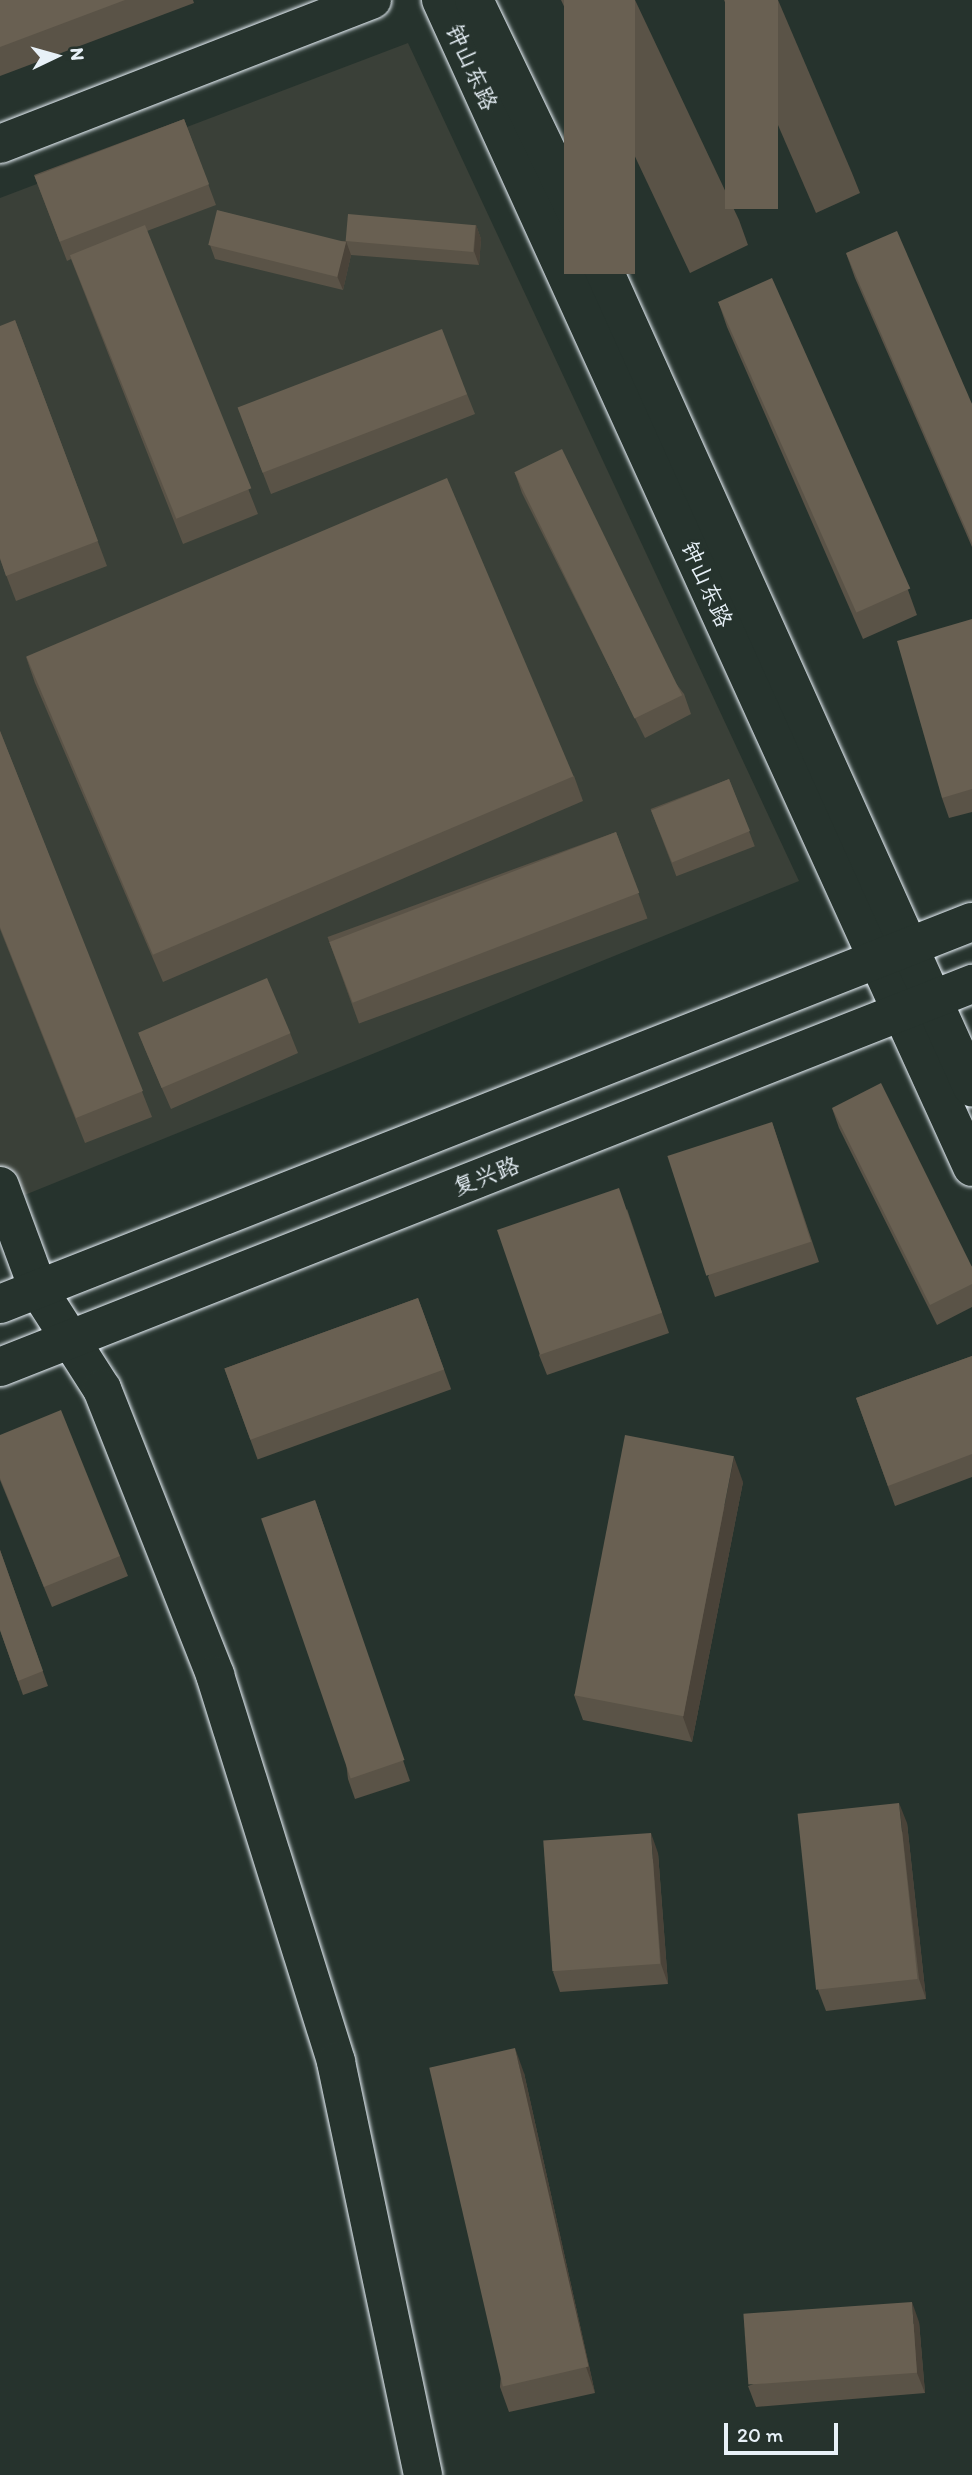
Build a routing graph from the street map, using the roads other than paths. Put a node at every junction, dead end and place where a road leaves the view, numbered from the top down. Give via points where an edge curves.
1 (372, 0) edge
2 (441, 0) edge
3 (474, 0) edge
4 (0, 144) edge
5 (972, 922) edge
6 (894, 952) junction
7 (972, 984) edge
8 (917, 1007) junction
9 (972, 1087) edge
10 (972, 1167) edge
11 (0, 1186) edge
12 (38, 1289) junction
13 (0, 1304) edge
14 (72, 1338) junction
15 (0, 1367) edge
16 (423, 2475) edge

1 - 4 main road
2 - 6 main road, 钟山东路
3 - 6 main road, 钟山东路 via 602,266
5 - 6 main road
6 - 8 main road, 钟山东路
6 - 12 main road
7 - 8 main road, 复兴路
8 - 9 main road, 钟山东路
8 - 10 main road, 钟山东路
8 - 14 main road, 复兴路
11 - 12 main road
12 - 13 main road
12 - 14 main road
14 - 15 main road, 复兴路
14 - 16 main road via 102,1389 215,1675 336,2062

